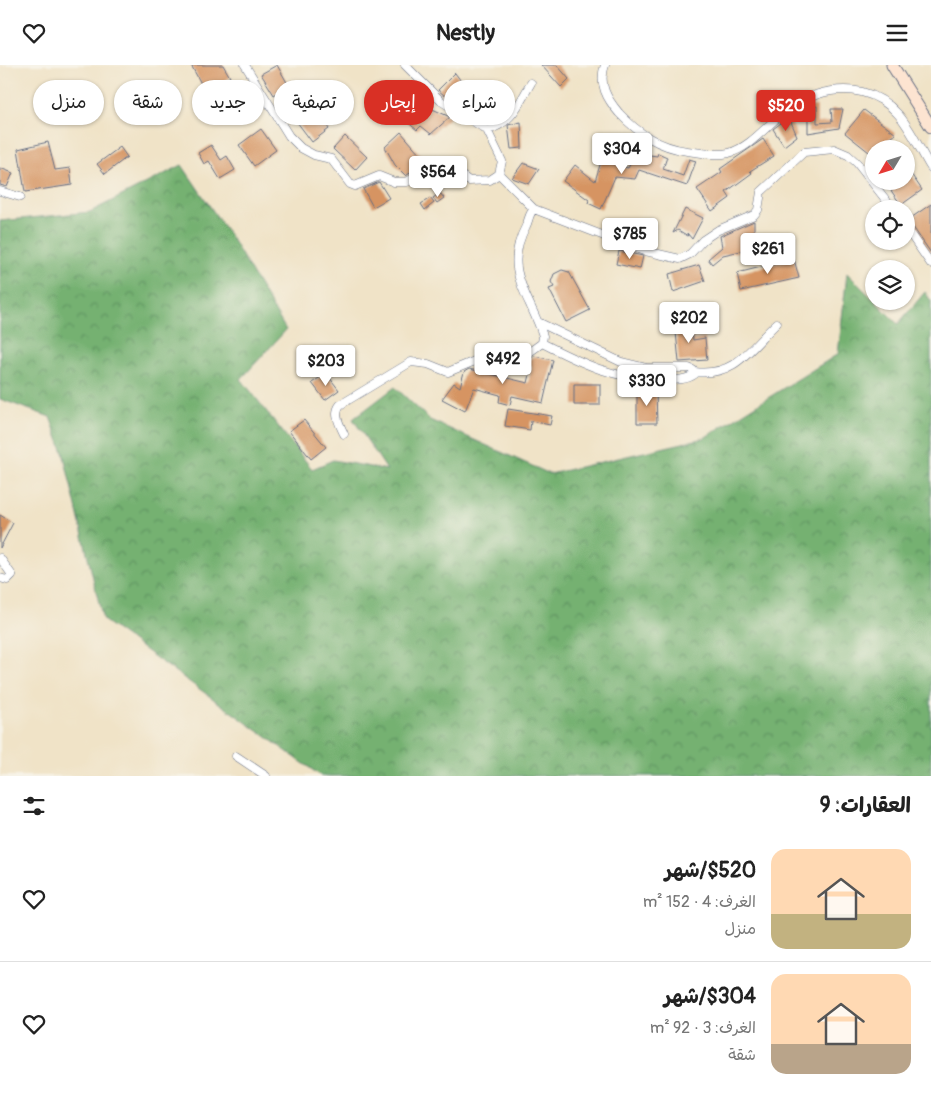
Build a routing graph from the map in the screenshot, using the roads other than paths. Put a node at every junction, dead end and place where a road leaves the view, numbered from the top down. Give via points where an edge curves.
1 (245, 65) edge
2 (405, 65) edge
3 (605, 65) edge
4 (892, 65) edge
5 (531, 83) dead end
6 (931, 127) edge
7 (487, 130) junction
8 (931, 168) edge
9 (500, 174) junction
10 (0, 191) edge
11 (20, 197) dead end
12 (886, 200) edge
13 (534, 209) junction
14 (915, 241) edge
15 (931, 264) edge
16 (538, 322) junction
17 (777, 323) dead end
18 (542, 343) junction
19 (694, 372) junction
20 (344, 434) dead end
21 (0, 558) edge
22 (0, 578) edge
23 (236, 757) dead end
24 (266, 776) edge

1 - 9 street via 289,136 301,148 331,159 350,184 379,177 407,182 438,163 443,163 469,181 490,180
2 - 7 street via 441,101
3 - 8 street via 603,85 608,100 640,133 661,145 705,153 730,153 808,97 849,90 876,97 896,110
4 - 6 main road
5 - 7 street via 507,121
7 - 9 street via 502,161
9 - 13 street
10 - 11 street
12 - 13 street via 848,155 834,149 804,152 761,192 754,215 718,230 680,259 641,250
13 - 16 street via 530,211 518,240 515,257 517,273
14 - 15 street
16 - 18 street
16 - 19 street via 621,362 646,368 689,368
17 - 19 street via 731,368 708,374
18 - 19 street via 587,365 626,377 676,379 692,376
18 - 20 street via 513,364 482,358 448,372 428,364 411,362 340,405 337,417
21 - 22 street via 12,575 8,580
23 - 24 street

